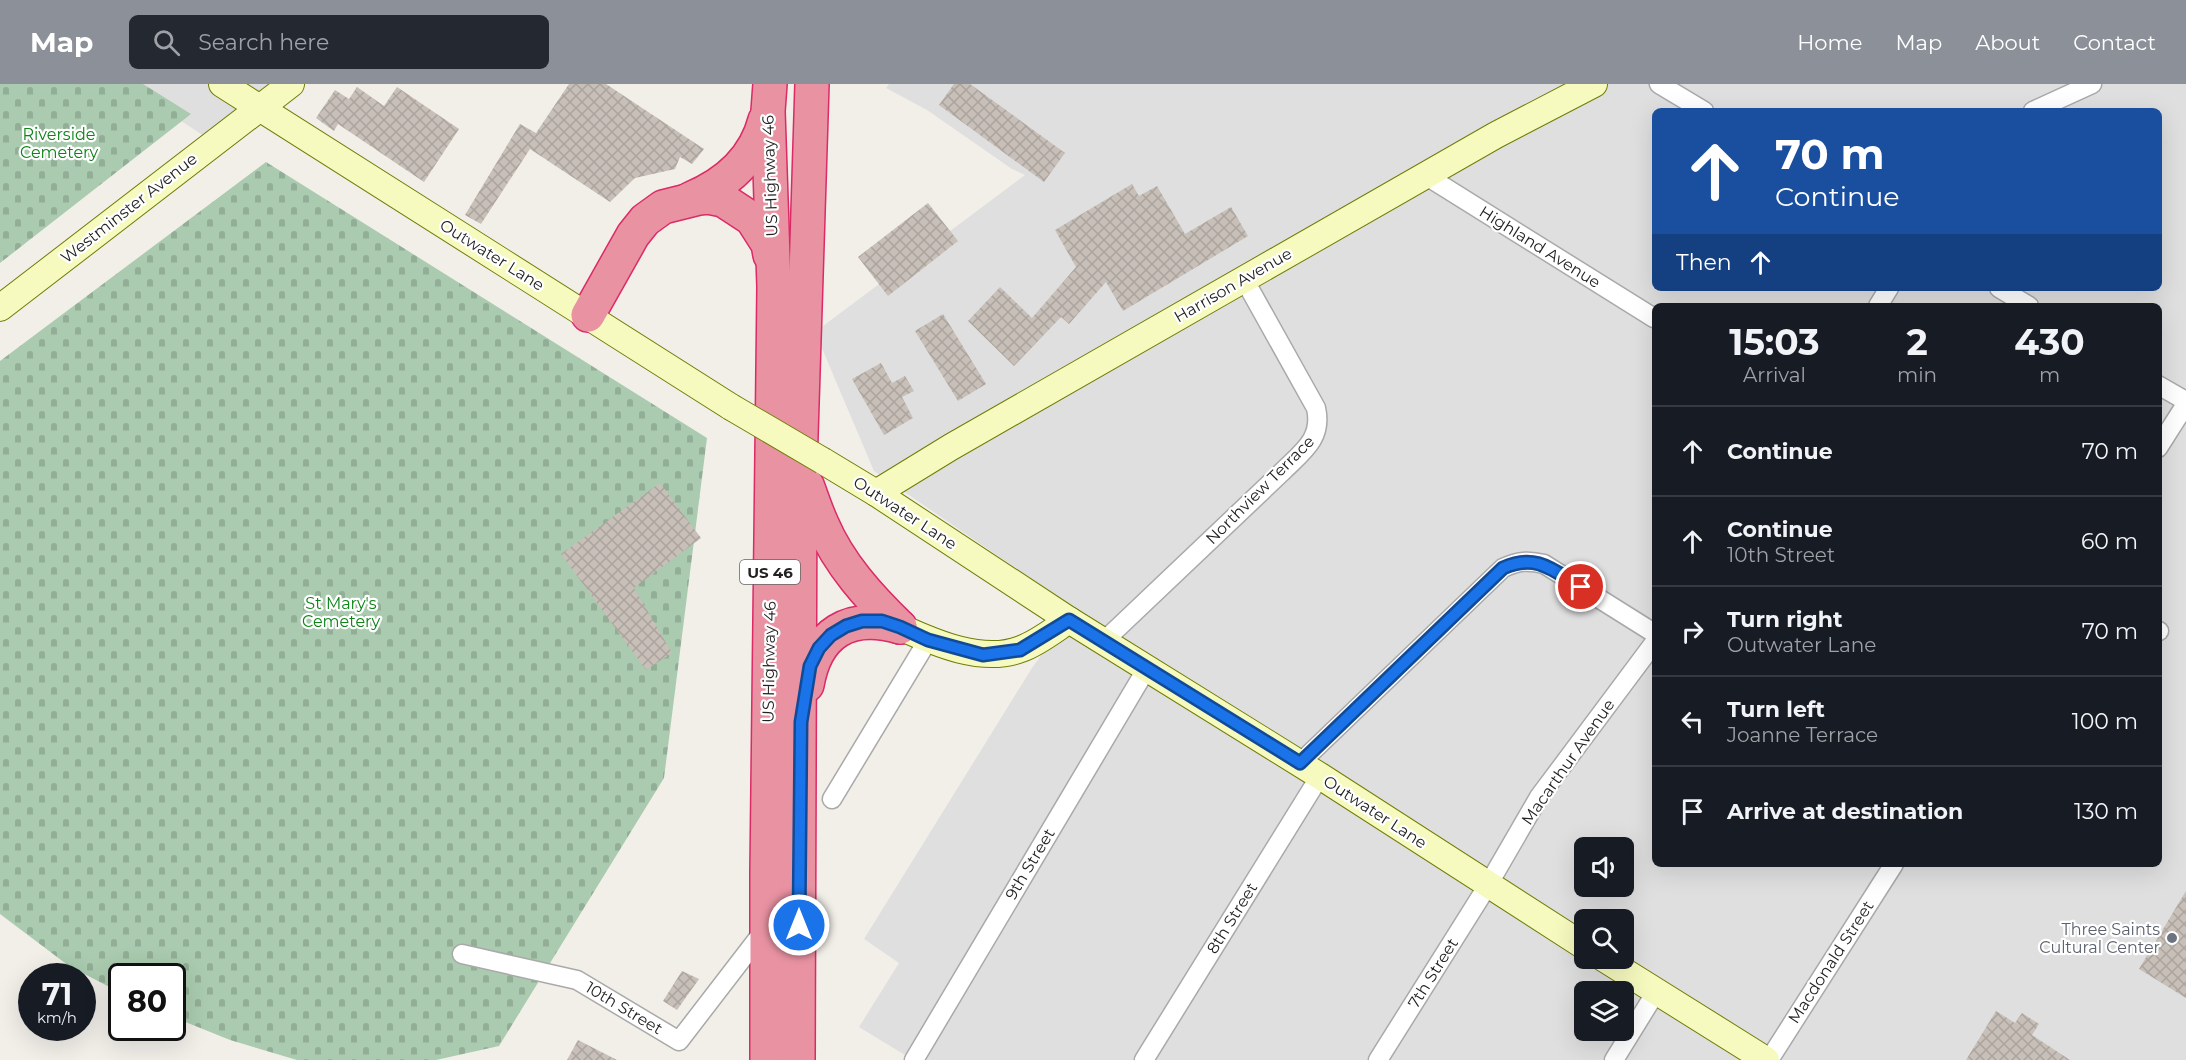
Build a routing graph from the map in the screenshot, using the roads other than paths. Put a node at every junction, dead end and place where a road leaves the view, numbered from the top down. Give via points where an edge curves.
1 (222, 84) edge
2 (291, 84) edge
3 (812, 84) edge
4 (1594, 84) edge
5 (1659, 84) edge
6 (2092, 84) edge
7 (769, 97) edge
8 (259, 107) junction
9 (1699, 108) edge
10 (2040, 108) edge
11 (1425, 175) junction
12 (686, 201) junction
13 (1244, 279) junction
14 (774, 287) junction
15 (2004, 291) edge
16 (2024, 303) edge
17 (0, 308) edge
18 (588, 315) junction
19 (1652, 317) edge
20 (2162, 388) edge
21 (2186, 403) edge
22 (2162, 442) edge
23 (812, 464) junction
24 (876, 493) junction
25 (1069, 620) junction
26 (1652, 632) edge
27 (914, 633) junction
28 (1104, 641) junction
29 (1652, 646) edge
30 (1147, 668) junction
31 (801, 722) junction
32 (1310, 769) junction
33 (832, 799) dead end
34 (1892, 867) edge
35 (1488, 885) junction
36 (767, 927) junction
37 (1574, 940) edge
38 (462, 954) dead end
39 (1620, 969) edge
40 (1656, 992) junction
41 (800, 1053) edge
42 (767, 1060) edge
43 (914, 1060) edge
44 (1144, 1060) edge
45 (1378, 1060) edge
46 (1614, 1060) edge
47 (1767, 1060) edge

1 - 8 street, Outwater Lane
2 - 8 street, Westminster Avenue
3 - 23 highway, US Highway 46 / US 46
4 - 11 street, Harrison Avenue
5 - 9 street
6 - 10 street
7 - 12 highway via 757,143 736,171
7 - 14 highway, US Highway 46 / US 46
8 - 17 street, Westminster Avenue
8 - 18 street, Outwater Lane
11 - 13 street, Harrison Avenue
11 - 19 street, Highland Avenue
12 - 14 highway via 708,197 723,200 752,219 768,244
12 - 18 highway via 663,207 645,220
13 - 24 street, Harrison Avenue
13 - 28 street, Northview Terrace via 1316,408 1317,432 1282,472
14 - 36 highway, US Highway 46 / US 46
15 - 16 street
18 - 23 street, Outwater Lane, bridge
20 - 21 street
21 - 22 street
23 - 24 street, Outwater Lane
23 - 27 highway via 822,525 842,560 870,598
23 - 31 highway, US Highway 46 / US 46
24 - 25 street, Outwater Lane
25 - 27 street via 1020,650 983,655
25 - 28 street, Outwater Lane
26 - 32 street, 8th Street via 1544,564 1515,562 1503,568
27 - 31 highway via 882,621 862,621 831,635 810,666
27 - 33 street
28 - 30 street, Outwater Lane
29 - 35 street, Macarthur Avenue via 1539,797
30 - 32 street, Outwater Lane
30 - 43 street, 9th Street
31 - 41 highway, US Highway 46 / US 46
32 - 35 street, Outwater Lane
32 - 44 street, 8th Street
34 - 47 street, Macdonald Street
35 - 37 street, Outwater Lane
35 - 45 street, 7th Street
36 - 38 street, 10th Street via 679,1041 577,980
36 - 42 highway, US Highway 46 / US 46
39 - 40 street
40 - 46 street
40 - 47 street

